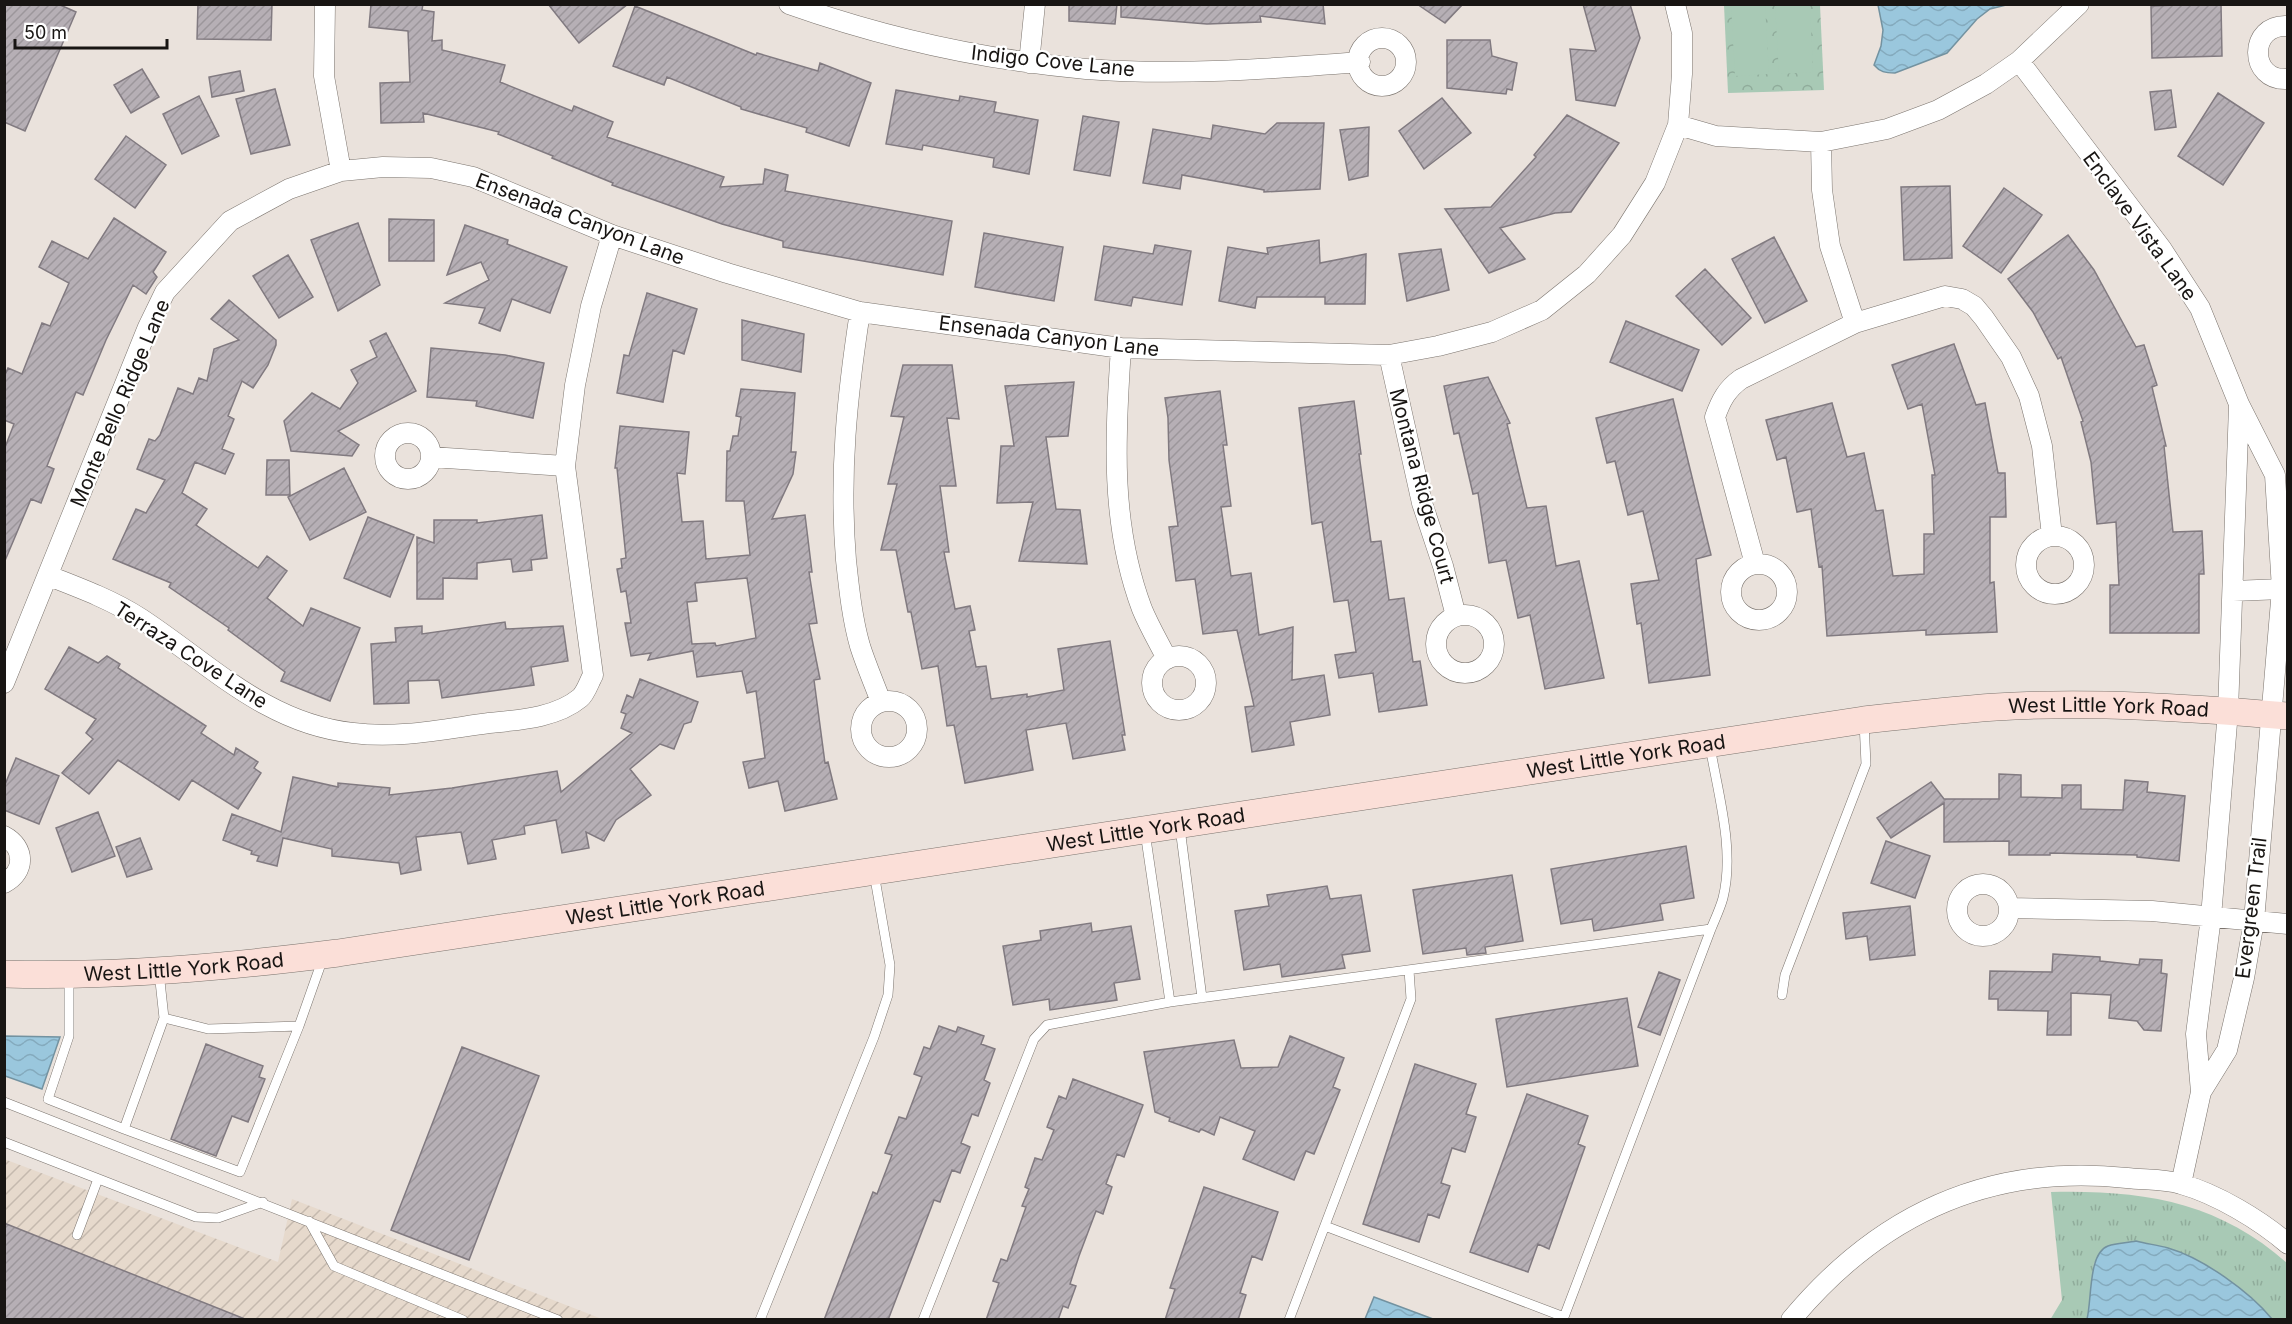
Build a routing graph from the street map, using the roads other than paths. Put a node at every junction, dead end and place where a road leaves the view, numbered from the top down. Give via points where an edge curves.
1 (325, 4) edge
2 (789, 4) edge
3 (1035, 4) edge
4 (1675, 4) edge
5 (2079, 4) edge
6 (2288, 26) edge
7 (2019, 61) junction
8 (1360, 62) dead end
9 (1029, 63) junction
10 (2288, 79) edge
11 (1678, 125) junction
12 (1821, 142) junction
13 (340, 171) junction
14 (612, 236) junction
15 (860, 312) junction
16 (1855, 323) junction
17 (1121, 348) junction
18 (1389, 355) junction
19 (2239, 404) junction
20 (431, 457) dead end
21 (565, 466) junction
22 (2052, 536) dead end
23 (1755, 564) dead end
24 (49, 576) junction
25 (2282, 589) junction
26 (2233, 591) junction
27 (1456, 616) dead end
28 (1167, 659) dead end
29 (4, 683) edge
30 (881, 702) dead end
31 (2228, 711) junction
32 (2279, 715) edge
33 (1864, 720) junction
34 (1709, 743) junction
35 (1180, 824) junction
36 (1144, 829) junction
37 (4, 836) edge
38 (873, 871) junction
39 (4, 883) edge
40 (2010, 908) dead end
41 (2211, 917) junction
42 (2254, 921) junction
43 (2288, 924) edge
44 (1711, 929) junction
45 (324, 955) junction
46 (1410, 970) junction
47 (159, 972) junction
48 (4, 974) edge
49 (69, 975) junction
50 (1782, 995) dead end
51 (1202, 998) junction
52 (1170, 1002) junction
53 (164, 1018) junction
54 (299, 1026) junction
55 (2201, 1092) junction
56 (4, 1102) edge
57 (124, 1129) junction
58 (4, 1142) edge
59 (98, 1179) junction
60 (2181, 1184) junction
61 (263, 1202) junction
62 (309, 1221) junction
63 (1325, 1226) junction
64 (78, 1234) dead end
65 (2288, 1244) edge
66 (463, 1320) edge
67 (558, 1320) edge
68 (760, 1320) edge
69 (923, 1320) edge
70 (1289, 1320) edge
71 (1791, 1320) edge

1 - 13 street via 324,75
2 - 9 street, Indigo Cove Lane via 850,26 940,48
3 - 9 street
4 - 11 street, Ensenada Canyon Lane via 1682,33
5 - 7 street
6 - 10 street via 2266,33 2258,48 2260,65 2266,72
7 - 12 street via 1938,110 1887,129
7 - 19 street, Enclave Vista Lane via 2161,248 2200,308
8 - 9 street, Indigo Cove Lane via 1257,70 1161,71
11 - 12 street via 1716,136
11 - 18 street, Ensenada Canyon Lane via 1655,183 1622,235 1587,274 1542,310 1492,332
12 - 16 street via 1822,190 1830,246
13 - 14 street, Ensenada Canyon Lane via 431,168 473,177
13 - 24 street, Monte Bello Ridge Lane via 289,189 230,221 165,292
14 - 15 street, Ensenada Canyon Lane
14 - 21 street via 591,306 575,385
15 - 17 street, Ensenada Canyon Lane
15 - 30 street via 844,440 844,536 849,594 860,646
16 - 22 street via 1946,296 1962,298 1974,306 2011,357 2029,396 2043,446
16 - 23 street via 1741,379 1729,388 1719,405 1715,417
17 - 18 street, Ensenada Canyon Lane
17 - 28 street via 1115,435 1118,506 1142,610
18 - 27 street, Montana Ridge Court via 1422,503
19 - 25 street, Enclave Vista Lane via 2276,475
19 - 26 street, Enclave Vista Lane
20 - 21 street
21 - 24 street, Terraza Cove Lane via 593,675 581,697 553,713 401,735 352,733 317,725 264,706 140,618
24 - 29 street, Monte Bello Ridge Lane
25 - 26 street
25 - 32 street, Enclave Vista Lane
26 - 31 street, Enclave Vista Lane
31 - 32 main road, West Little York Road
31 - 33 main road, West Little York Road via 2091,705 2009,707
31 - 41 street, Evergreen Trail
32 - 42 street, Evergreen Trail
33 - 34 main road, West Little York Road
33 - 50 lane via 1866,764 1796,942
34 - 35 main road, West Little York Road
34 - 44 lane via 1726,850 1726,879
35 - 36 main road, West Little York Road
35 - 51 lane
36 - 38 main road, West Little York Road
36 - 52 lane
37 - 39 street via 18,847 21,863 14,877
38 - 45 main road, West Little York Road
38 - 68 lane via 891,965 888,995
40 - 41 street via 2152,911
41 - 42 street
41 - 55 street, Evergreen Trail via 2196,1034
42 - 43 street
42 - 55 street, Evergreen Trail via 2227,1050
44 - 46 lane
44 - 63 lane via 1564,1317
45 - 47 main road, West Little York Road
45 - 54 lane
46 - 51 lane
46 - 63 lane via 1412,999
47 - 49 main road, West Little York Road
47 - 53 lane
48 - 49 main road, West Little York Road
49 - 57 lane via 69,1036 48,1099
51 - 52 lane
52 - 69 lane via 1047,1025 1034,1039
53 - 54 lane via 208,1029
53 - 57 lane
54 - 57 lane via 240,1172
55 - 60 street, Evergreen Trail
56 - 61 lane
58 - 59 lane
59 - 61 lane via 196,1217 218,1218
59 - 64 lane
60 - 65 street via 2232,1206
60 - 71 street via 2061,1175 2012,1180 1964,1194 1886,1232 1842,1264
61 - 62 lane
62 - 66 lane via 334,1266
62 - 67 lane
63 - 70 lane

